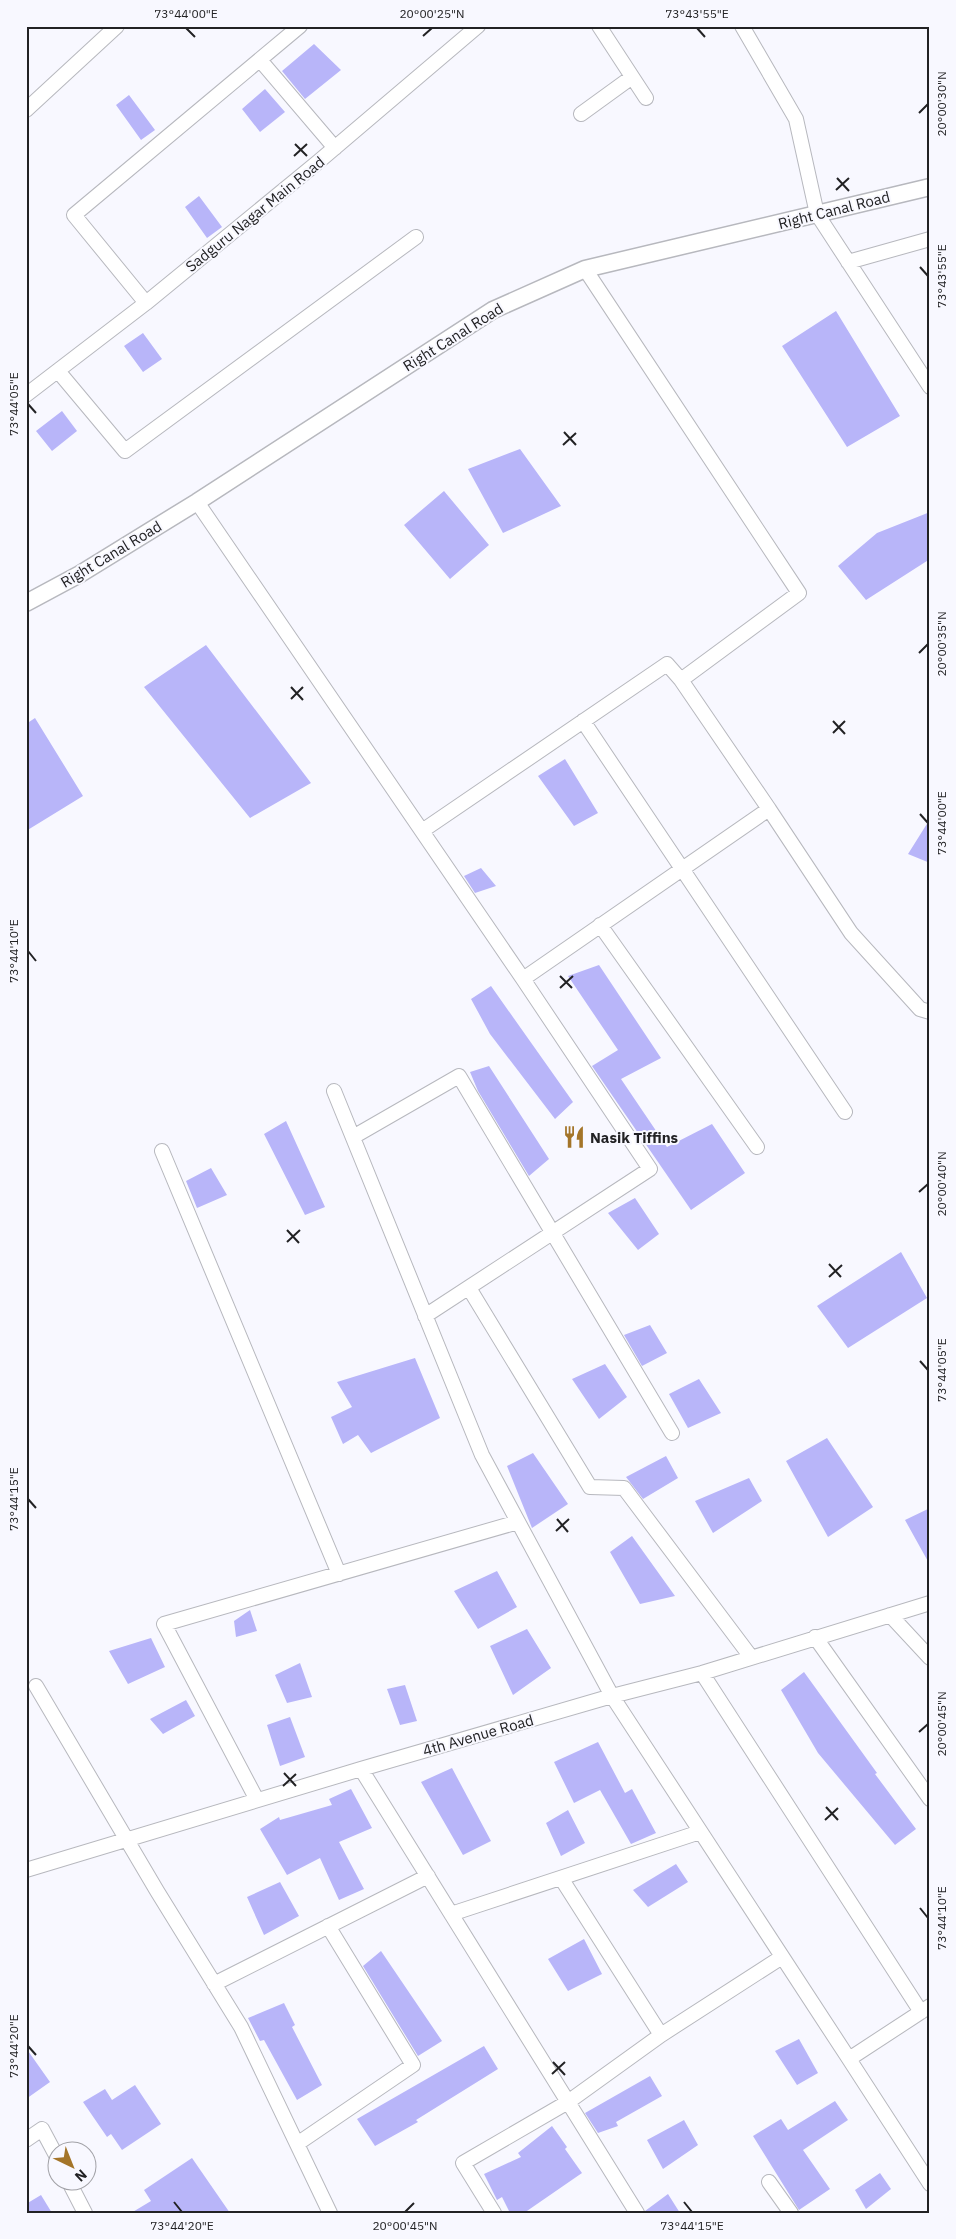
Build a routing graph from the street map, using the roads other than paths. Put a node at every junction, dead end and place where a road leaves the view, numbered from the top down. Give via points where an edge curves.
1 (117, 26) edge
2 (300, 26) edge
3 (478, 26) edge
4 (600, 26) edge
5 (742, 26) edge
6 (260, 60) junction
7 (632, 77) junction
8 (646, 98) dead end
9 (26, 110) edge
10 (581, 114) dead end
11 (335, 148) junction
12 (930, 187) edge
13 (817, 214) junction
14 (416, 237) dead end
15 (930, 239) edge
16 (848, 262) junction
17 (585, 269) junction
18 (146, 303) junction
19 (58, 371) junction
20 (930, 387) edge
21 (26, 396) edge
22 (197, 502) junction
23 (26, 603) edge
24 (681, 680) junction
25 (583, 721) junction
26 (769, 809) junction
27 (422, 831) junction
28 (682, 869) junction
29 (600, 926) junction
30 (523, 979) junction
31 (930, 1012) edge
32 (334, 1091) dead end
33 (845, 1112) dead end
34 (353, 1137) junction
35 (757, 1147) dead end
36 (162, 1151) dead end
37 (554, 1234) junction
38 (469, 1288) junction
39 (425, 1316) junction
40 (672, 1433) dead end
41 (518, 1522) junction
42 (339, 1574) junction
43 (930, 1603) edge
44 (890, 1615) junction
45 (815, 1637) junction
46 (751, 1657) junction
47 (930, 1658) edge
48 (702, 1673) junction
49 (36, 1686) dead end
50 (612, 1696) junction
51 (361, 1769) junction
52 (930, 1799) edge
53 (257, 1800) junction
54 (700, 1832) junction
55 (126, 1839) junction
56 (26, 1870) edge
57 (428, 1876) junction
58 (562, 1878) junction
59 (451, 1914) junction
60 (328, 1926) junction
61 (782, 1957) junction
62 (214, 1984) junction
63 (926, 2009) edge
64 (661, 2035) junction
65 (849, 2059) junction
66 (568, 2102) junction
67 (26, 2140) edge
68 (49, 2142) edge
69 (297, 2144) junction
70 (769, 2182) dead end
71 (930, 2184) edge
72 (74, 2192) edge
73 (85, 2213) edge
74 (330, 2213) edge
75 (494, 2213) edge
76 (637, 2213) edge
77 (791, 2213) edge

1 - 9 street
2 - 6 street
3 - 11 street, Sadguru Nagar Main Road
4 - 7 street
5 - 13 street via 796,119
6 - 11 street
6 - 18 street via 74,215
7 - 8 street
7 - 10 street
11 - 18 street, Sadguru Nagar Main Road
12 - 13 street, Right Canal Road
13 - 16 street
13 - 17 street, Right Canal Road
14 - 19 street via 125,451
15 - 16 street
16 - 20 street
17 - 22 street, Right Canal Road via 493,310
17 - 24 street via 799,593
18 - 19 street, Sadguru Nagar Main Road
19 - 21 street, Sadguru Nagar Main Road
22 - 23 street, Right Canal Road
22 - 27 street
24 - 25 street via 666,664
24 - 26 street
25 - 27 street
25 - 28 street
26 - 28 street
26 - 31 street via 851,933 920,1010
27 - 30 street
28 - 29 street
28 - 33 street
29 - 30 street
29 - 35 street
30 - 37 street via 650,1169
32 - 34 street
34 - 37 street via 459,1076
34 - 39 street
36 - 42 street
37 - 38 street
37 - 40 street
38 - 39 street
38 - 46 street via 590,1487 624,1488
39 - 41 street via 482,1455
41 - 42 street
41 - 50 street
42 - 53 street via 164,1624
43 - 44 street, 4th Avenue Road
44 - 45 street, 4th Avenue Road
44 - 47 street
45 - 46 street, 4th Avenue Road
45 - 52 street
46 - 48 street, 4th Avenue Road
48 - 50 street, 4th Avenue Road
48 - 63 street
49 - 55 street
50 - 51 street, 4th Avenue Road
50 - 54 street
51 - 53 street, 4th Avenue Road
51 - 57 street
53 - 55 street, 4th Avenue Road
54 - 58 street
54 - 61 street
55 - 56 street, 4th Avenue Road
55 - 62 street
57 - 59 street
57 - 60 street
58 - 59 street
58 - 64 street
59 - 66 street
60 - 62 street
60 - 69 street via 413,2065
61 - 64 street
61 - 65 street
62 - 69 street via 241,2027
63 - 65 street
64 - 66 street
65 - 71 street
66 - 75 street via 462,2163
66 - 76 street
67 - 68 street via 42,2129
69 - 74 street
70 - 77 street
72 - 73 street

